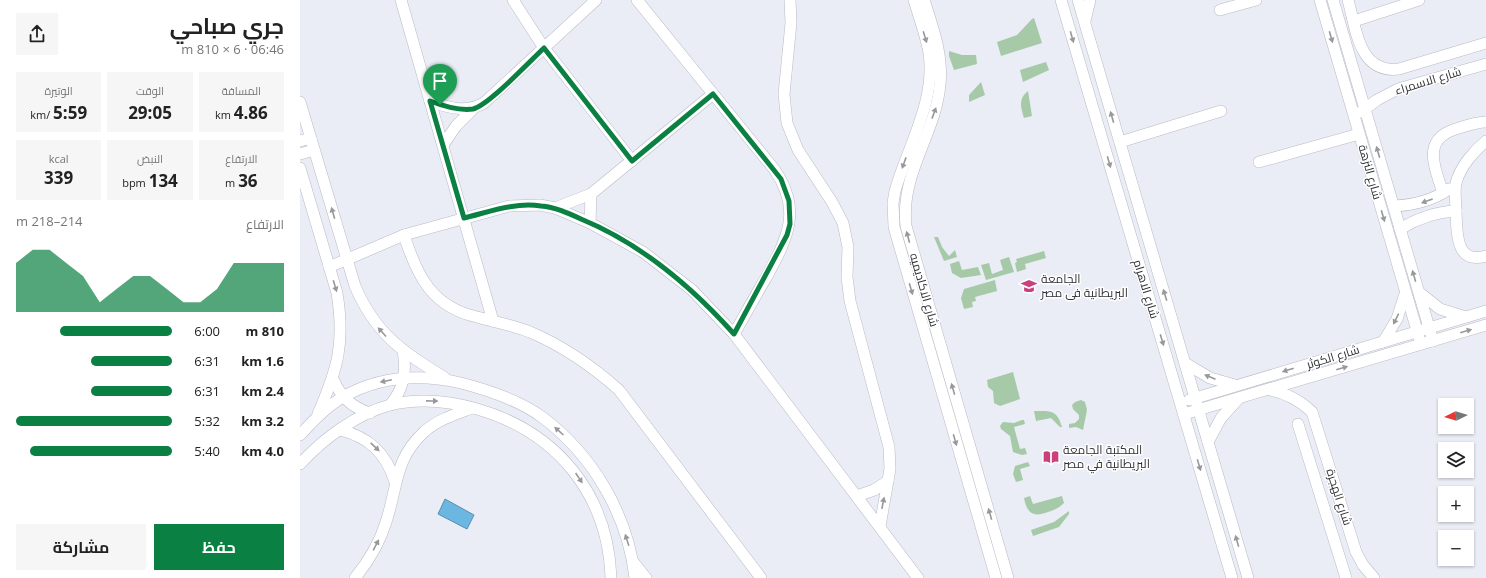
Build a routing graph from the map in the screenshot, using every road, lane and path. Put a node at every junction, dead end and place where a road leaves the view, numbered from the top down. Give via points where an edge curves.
1 (401, 0) edge
2 (513, 0) edge
3 (596, 0) edge
4 (637, 0) edge
5 (790, 0) edge
6 (914, 0) edge
7 (1061, 0) edge
8 (1078, 0) edge
9 (1090, 0) edge
10 (1256, 0) edge
11 (1320, 0) edge
12 (1333, 0) edge
13 (1348, 0) edge
14 (1419, 0) edge
15 (923, 8) edge
16 (1220, 10) dead end
17 (1354, 21) junction
18 (1085, 24) junction
19 (1486, 43) edge
20 (544, 48) junction
21 (1486, 64) edge
22 (713, 94) junction
23 (430, 101) junction
24 (300, 102) edge
25 (473, 109) junction
26 (1365, 109) junction
27 (1222, 111) dead end
28 (1354, 118) junction
29 (1486, 122) edge
30 (1359, 134) junction
31 (305, 139) edge
32 (1486, 141) edge
33 (1120, 142) junction
34 (443, 145) junction
35 (314, 150) junction
36 (300, 154) edge
37 (632, 161) junction
38 (1259, 162) dead end
39 (300, 168) edge
40 (1456, 183) junction
41 (303, 184) edge
42 (1443, 193) junction
43 (592, 194) junction
44 (1394, 206) junction
45 (556, 208) junction
46 (1456, 212) junction
47 (464, 218) junction
48 (590, 223) junction
49 (1400, 229) junction
50 (404, 235) junction
51 (1486, 256) edge
52 (347, 259) junction
53 (329, 267) junction
54 (1419, 292) junction
55 (1406, 294) junction
56 (1486, 311) edge
57 (1466, 317) junction
58 (493, 321) junction
59 (1486, 325) edge
60 (1430, 328) junction
61 (935, 330) junction
62 (1417, 332) junction
63 (924, 333) junction
64 (734, 334) junction
65 (1433, 341) junction
66 (1383, 342) junction
67 (1420, 344) junction
68 (403, 351) junction
69 (1185, 363) junction
70 (405, 378) junction
71 (334, 379) junction
72 (447, 380) junction
73 (1238, 385) junction
74 (1268, 389) junction
75 (343, 397) junction
76 (1195, 398) junction
77 (1239, 398) junction
78 (1180, 402) junction
79 (390, 405) junction
80 (472, 408) junction
81 (1199, 410) junction
82 (370, 413) junction
83 (1184, 414) junction
84 (317, 417) junction
85 (1298, 424) dead end
86 (340, 430) junction
87 (300, 435) edge
88 (1208, 442) junction
89 (300, 464) edge
90 (888, 481) junction
91 (395, 482) junction
92 (857, 496) junction
93 (880, 526) junction
94 (997, 538) junction
95 (985, 541) junction
96 (633, 560) junction
97 (354, 578) edge
98 (612, 578) edge
99 (635, 578) edge
100 (646, 578) edge
101 (761, 578) edge
102 (918, 578) edge
103 (996, 578) edge
104 (1008, 578) edge
105 (1232, 578) edge
106 (1248, 578) edge
107 (1346, 578) edge
108 (1374, 578) edge

1 - 23 street
2 - 20 street
3 - 20 street
4 - 22 street
5 - 90 street via 791,23 784,94 787,123 798,150 843,223 848,247 847,277 850,302 887,439 890,458
6 - 15 street, شارع الاكاديميه
7 -> 78 street, شارع الاهرام
8 - 18 street, شارع الاهرام
9 - 18 street
10 - 16 street
11 -> 28 street, شارع النزهة
12 - 26 street, شارع النزهة
13 - 17 street
14 - 17 street
61 -> 15 street, شارع الاكاديميه via 908,237 904,214 906,192 936,106 940,84 939,51
15 -> 63 street, شارع الاكاديميه via 929,54 929,85 925,105 895,191 893,215 896,239
17 - 19 street via 1367,57 1384,69 1399,69
33 -> 18 street, شارع الاهرام
20 - 25 street via 484,103
20 - 37 street
21 - 26 street, شارع الاسمراء via 1398,89
22 - 37 street
22 - 64 street via 781,179 786,189 790,212 783,246
23 - 25 street via 451,108
23 - 34 street
24 - 31 street
25 - 34 street via 456,126
26 - 28 street, شارع الاسمراء
44 -> 26 street, شارع النزهة
27 - 33 street
28 - 30 street, شارع النزهة
29 - 42 street via 1449,130 1435,144 1432,153 1433,163
30 - 38 street
30 -> 55 street, شارع النزهة
31 - 35 street
32 - 40 street via 1470,159
69 -> 33 street, شارع الاهرام
34 - 47 street
35 - 36 street
52 -> 35 street
37 - 43 street
39 - 41 street
40 - 42 street
40 - 46 street
41 - 53 street
42 -> 44 street via 1420,203
43 - 45 street
43 - 48 street
44 - 49 street, شارع النزهة
45 - 47 street via 509,206
45 - 48 street
46 - 49 street via 1427,215
46 - 51 street via 1456,236 1462,250 1474,257
47 - 50 street
47 - 58 street
48 - 64 street via 643,252 668,270 692,290
54 -> 49 street, شارع النزهة
50 - 52 street
50 - 58 street via 413,264 432,292 459,312
52 - 53 street
68 -> 52 street via 386,337 369,316 355,286
53 -> 71 street via 337,293 340,327
54 - 57 street via 1440,309
54 - 60 street, شارع النزهة
55 - 62 street, شارع النزهة
55 -> 66 street via 1397,319
56 - 57 street, شارع الكوثر
57 - 60 street, شارع الكوثر
58 - 101 street via 530,332 554,344 594,368 620,390
65 -> 59 street, شارع الكوثر
60 - 62 street, شارع الكوثر
60 - 65 street, شارع النزهة
61 - 63 street
94 -> 61 street, شارع الاكاديميه
62 - 66 street, شارع الكوثر
62 - 67 street, شارع النزهة
63 -> 95 street, شارع الاكاديميه
64 - 92 street
65 - 67 street, شارع الكوثر
66 -> 73 street, شارع الكوثر
74 -> 67 street, شارع الكوثر
68 - 70 street via 406,364
68 - 72 street
73 -> 69 street via 1210,378
69 - 76 street, شارع الاهرام
70 - 72 street
70 -> 75 street via 373,384
70 - 79 street via 399,393
71 - 75 street
71 - 84 street
96 -> 72 street via 620,518 609,495 596,472 562,434 541,416 520,404 472,386
73 - 76 street, شارع الكوثر
74 - 77 street, شارع الكوثر
74 - 108 street, شارع الهجرة via 1291,397 1312,412 1356,552
75 - 82 street via 360,410
75 - 84 street
76 - 78 street, شارع الكوثر
76 - 81 street, شارع الاهرام
77 - 81 street, شارع الكوثر
77 - 88 street via 1221,418
78 - 83 street, شارع الاهرام
79 -> 80 street via 431,401
79 - 82 street
80 - 91 street via 439,421 426,430 406,453
80 -> 98 street via 514,422 533,433 571,467 601,519 607,540
81 - 83 street, شارع الكوثر
81 - 88 street, شارع الاهرام
82 - 86 street
83 -> 105 street, شارع الاهرام
84 - 87 street
85 - 107 street
86 - 89 street
86 -> 91 street via 353,433 376,447 391,469
106 -> 88 street, شارع الاهرام
90 - 92 street via 874,490
93 -> 90 street
97 -> 91 street via 378,542 386,523
92 - 93 street
93 - 102 street
94 - 95 street
94 - 104 street, شارع الاكاديميه
95 - 103 street, شارع الاكاديميه
96 - 99 street
96 - 100 street

